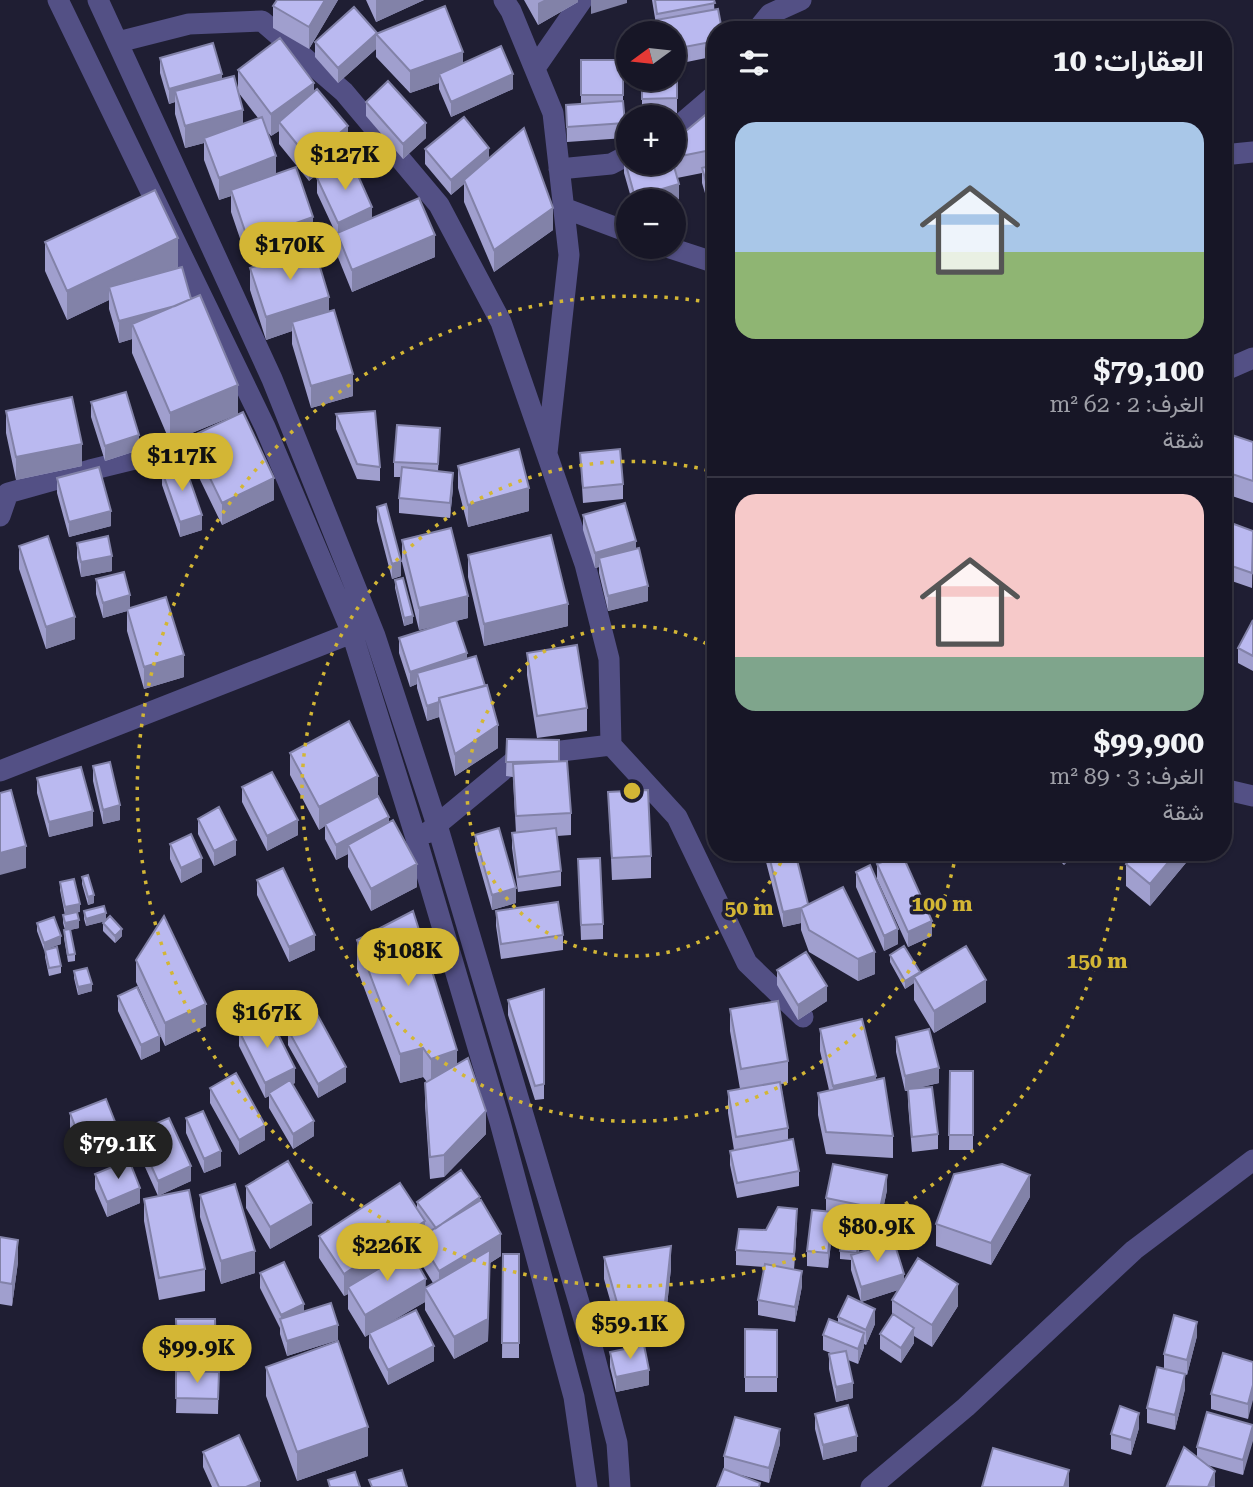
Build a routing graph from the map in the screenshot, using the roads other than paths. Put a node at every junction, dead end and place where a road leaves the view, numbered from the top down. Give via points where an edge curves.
1 (58, 0) edge
2 (98, 0) edge
3 (504, 0) edge
4 (582, 0) edge
5 (801, 0) edge
6 (764, 21) edge
7 (118, 42) junction
8 (535, 68) junction
9 (707, 102) edge
10 (686, 120) edge
11 (1253, 152) edge
12 (1232, 154) edge
13 (616, 161) edge
14 (559, 169) junction
15 (564, 208) junction
16 (616, 228) edge
17 (686, 253) edge
18 (707, 260) edge
19 (1253, 358) edge
20 (1232, 368) edge
21 (252, 431) junction
22 (547, 459) junction
23 (4, 487) edge
24 (0, 516) edge
25 (352, 633) junction
26 (611, 745) junction
27 (0, 771) edge
28 (1232, 791) edge
29 (1253, 796) edge
30 (437, 825) junction
31 (417, 841) junction
32 (803, 1017) dead end
33 (1253, 1160) edge
34 (587, 1487) edge
35 (621, 1487) edge
36 (871, 1487) edge

1 - 21 street
2 - 7 street
3 - 8 street
4 - 8 street
5 - 6 street
7 - 22 street via 189,24 262,21 344,92 439,205 500,323
7 - 30 street via 272,379 375,636
8 - 14 street via 553,113
9 - 10 street
11 - 12 street
13 - 14 street
14 - 15 street
15 - 16 street
15 - 22 street via 569,256
17 - 18 street
19 - 20 street
21 - 23 street
21 - 25 street
22 - 26 street via 585,564 609,659
23 - 24 street
25 - 27 street
25 - 31 street
26 - 30 street via 520,756
26 - 32 street via 677,817 747,963
28 - 29 street
30 - 31 street
30 - 35 street via 591,1343 617,1443
31 - 34 street via 500,1122 574,1397
33 - 36 street via 1134,1251 966,1407

